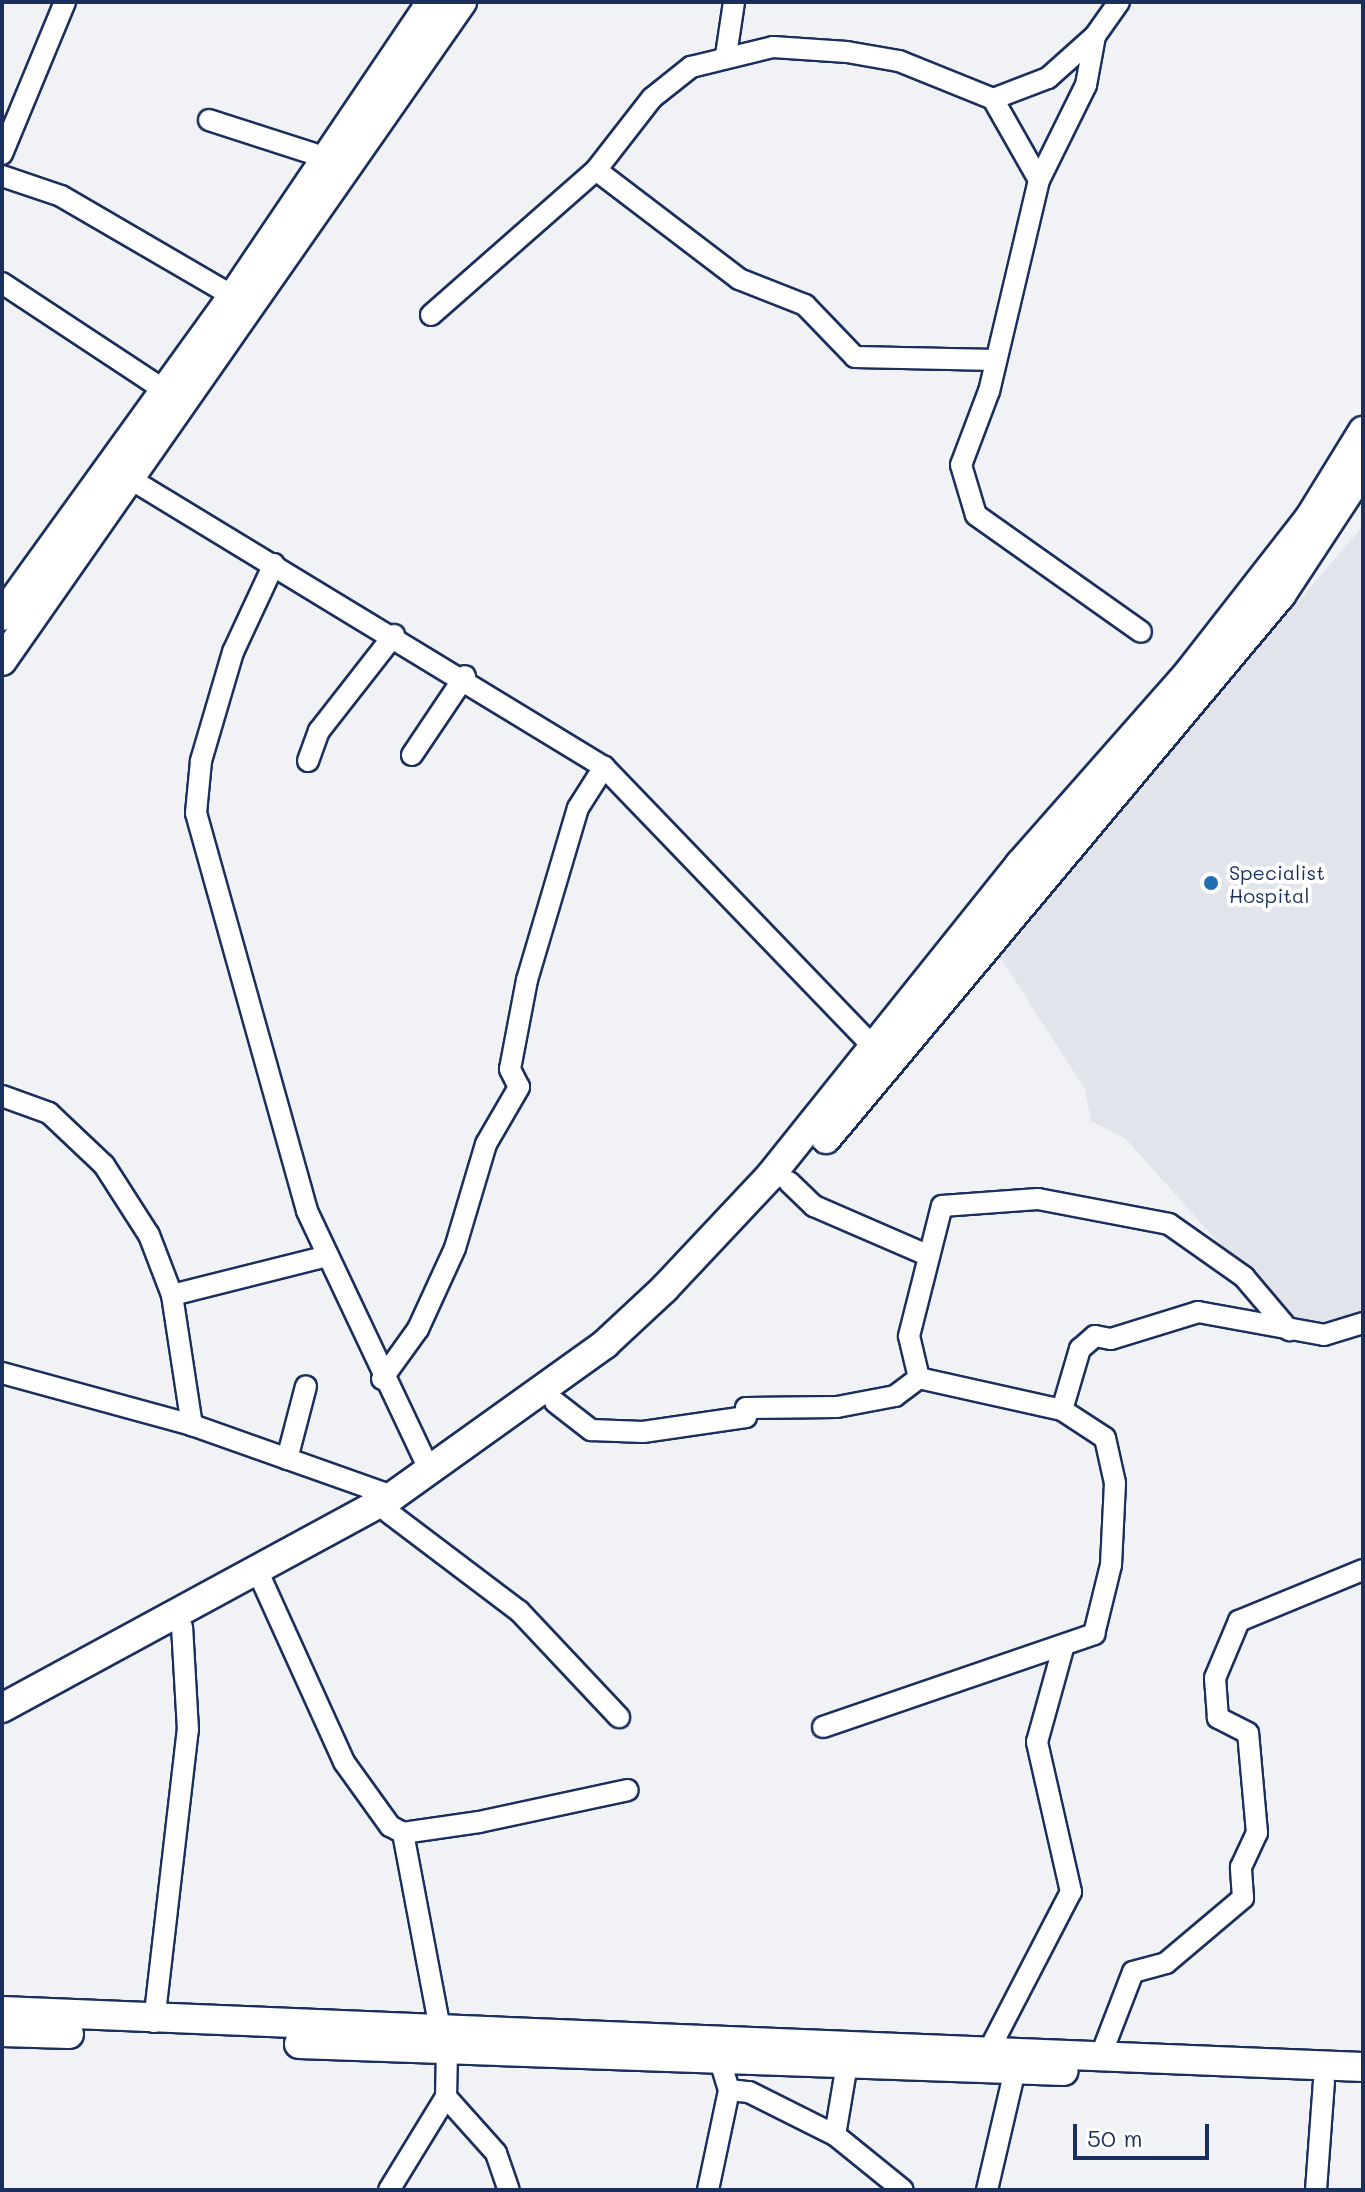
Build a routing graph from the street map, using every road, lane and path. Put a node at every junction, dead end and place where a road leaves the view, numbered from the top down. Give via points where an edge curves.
1 (65, 2) edge
2 (431, 2) edge
3 (462, 2) edge
4 (734, 2) edge
5 (1119, 2) edge
6 (1095, 36) junction
7 (726, 55) junction
8 (993, 99) junction
9 (209, 120) dead end
10 (2, 154) edge
11 (314, 154) dead end
12 (596, 170) junction
13 (2, 176) edge
14 (1039, 180) junction
15 (2, 283) edge
16 (233, 296) junction
17 (431, 315) dead end
18 (996, 360) junction
19 (164, 390) junction
20 (1363, 431) edge
21 (1363, 470) edge
22 (120, 472) junction
23 (274, 564) junction
24 (2, 616) edge
25 (1141, 632) dead end
26 (394, 635) junction
27 (2, 661) edge
28 (465, 676) junction
29 (412, 755) dead end
30 (308, 761) dead end
31 (604, 767) junction
32 (882, 1056) junction
33 (2, 1096) edge
34 (789, 1182) junction
35 (925, 1254) junction
36 (327, 1256) junction
37 (172, 1295) junction
38 (1363, 1323) edge
39 (1289, 1330) junction
40 (2, 1373) edge
41 (919, 1378) junction
42 (382, 1379) junction
43 (306, 1386) dead end
44 (555, 1402) junction
45 (1062, 1410) junction
46 (192, 1425) junction
47 (287, 1459) junction
48 (430, 1471) junction
49 (390, 1504) junction
50 (1363, 1570) edge
51 (262, 1581) junction
52 (182, 1627) junction
53 (1063, 1648) junction
54 (2, 1708) edge
55 (619, 1717) dead end
56 (2, 1727) edge
57 (823, 1727) dead end
58 (628, 1790) dead end
59 (403, 1833) junction
60 (2, 2011) edge
61 (154, 2022) junction
62 (2, 2032) edge
63 (444, 2039) junction
64 (990, 2048) junction
65 (1101, 2055) junction
66 (719, 2057) junction
67 (847, 2064) junction
68 (1363, 2067) edge
69 (1015, 2070) junction
70 (1324, 2081) junction
71 (1363, 2083) edge
72 (729, 2090) junction
73 (446, 2097) junction
74 (835, 2135) junction
75 (389, 2190) edge
76 (509, 2190) edge
77 (708, 2190) edge
78 (903, 2190) edge
79 (987, 2190) edge
80 (1316, 2190) edge

1 - 10 street
2 - 16 main road
3 - 22 main road
4 - 7 street
5 - 6 street
6 - 8 street via 1048,78
6 - 14 street via 1086,85
7 - 8 street via 773,47 847,52 899,61
7 - 12 street via 691,67 652,98
8 - 14 street
9 - 11 street
12 - 17 street
12 - 18 street via 739,279 805,305 855,357
13 - 16 street via 61,196
14 - 18 street
15 - 19 street
16 - 19 main road
18 - 25 street via 961,465 967,500 976,515
19 - 22 main road
20 - 32 main road via 1316,509 1207,648 1020,864
21 - 32 main road via 1281,595
22 - 23 street
22 - 24 main road
22 - 27 main road
23 - 26 street
23 - 36 street via 233,652 201,761 196,813 241,990
26 - 28 street
26 - 30 street via 319,731
28 - 29 street
28 - 31 street
31 - 32 street
31 - 42 street via 578,808 527,980 510,1069 519,1087 486,1144 455,1248 418,1329
32 - 34 main road
32 - 48 main road via 664,1289 605,1344
33 - 37 street via 49,1113 104,1165 149,1235
34 - 35 street via 814,1206
34 - 44 main road via 680,1295
35 - 39 street via 942,1206 1038,1199 1169,1224 1244,1277
35 - 41 street via 909,1336
36 - 37 street
36 - 42 street
37 - 46 street
38 - 39 street via 1324,1335
39 - 45 street via 1198,1312 1087,1339
40 - 46 street
41 - 44 street via 895,1396 837,1407 746,1408 746,1417 643,1432 591,1430
41 - 45 street
42 - 48 street
43 - 47 street
44 - 49 main road
45 - 53 street via 1105,1438 1116,1537 1094,1634
46 - 47 street
47 - 49 street
48 - 49 main road
49 - 51 main road
49 - 54 main road
49 - 55 street via 519,1611
50 - 65 street via 1239,1621 1215,1678 1218,1718 1248,1733 1257,1833 1241,1867 1243,1898 1166,1963 1133,1972
51 - 52 main road
51 - 59 street via 344,1762 371,1804
52 - 56 main road
52 - 61 street via 188,1730
53 - 57 street via 937,1683
53 - 64 street via 1037,1742 1071,1892
58 - 59 street
59 - 63 street
60 - 61 main road
61 - 63 main road
62 - 63 main road
63 - 64 main road
63 - 66 main road
63 - 73 street
64 - 65 main road
65 - 68 main road
66 - 67 main road
66 - 72 street
67 - 69 main road
67 - 74 street
69 - 70 main road
69 - 79 street
70 - 71 main road
70 - 80 street
72 - 74 street via 749,2092
72 - 77 street
73 - 75 street
73 - 76 street via 496,2153
74 - 78 street

